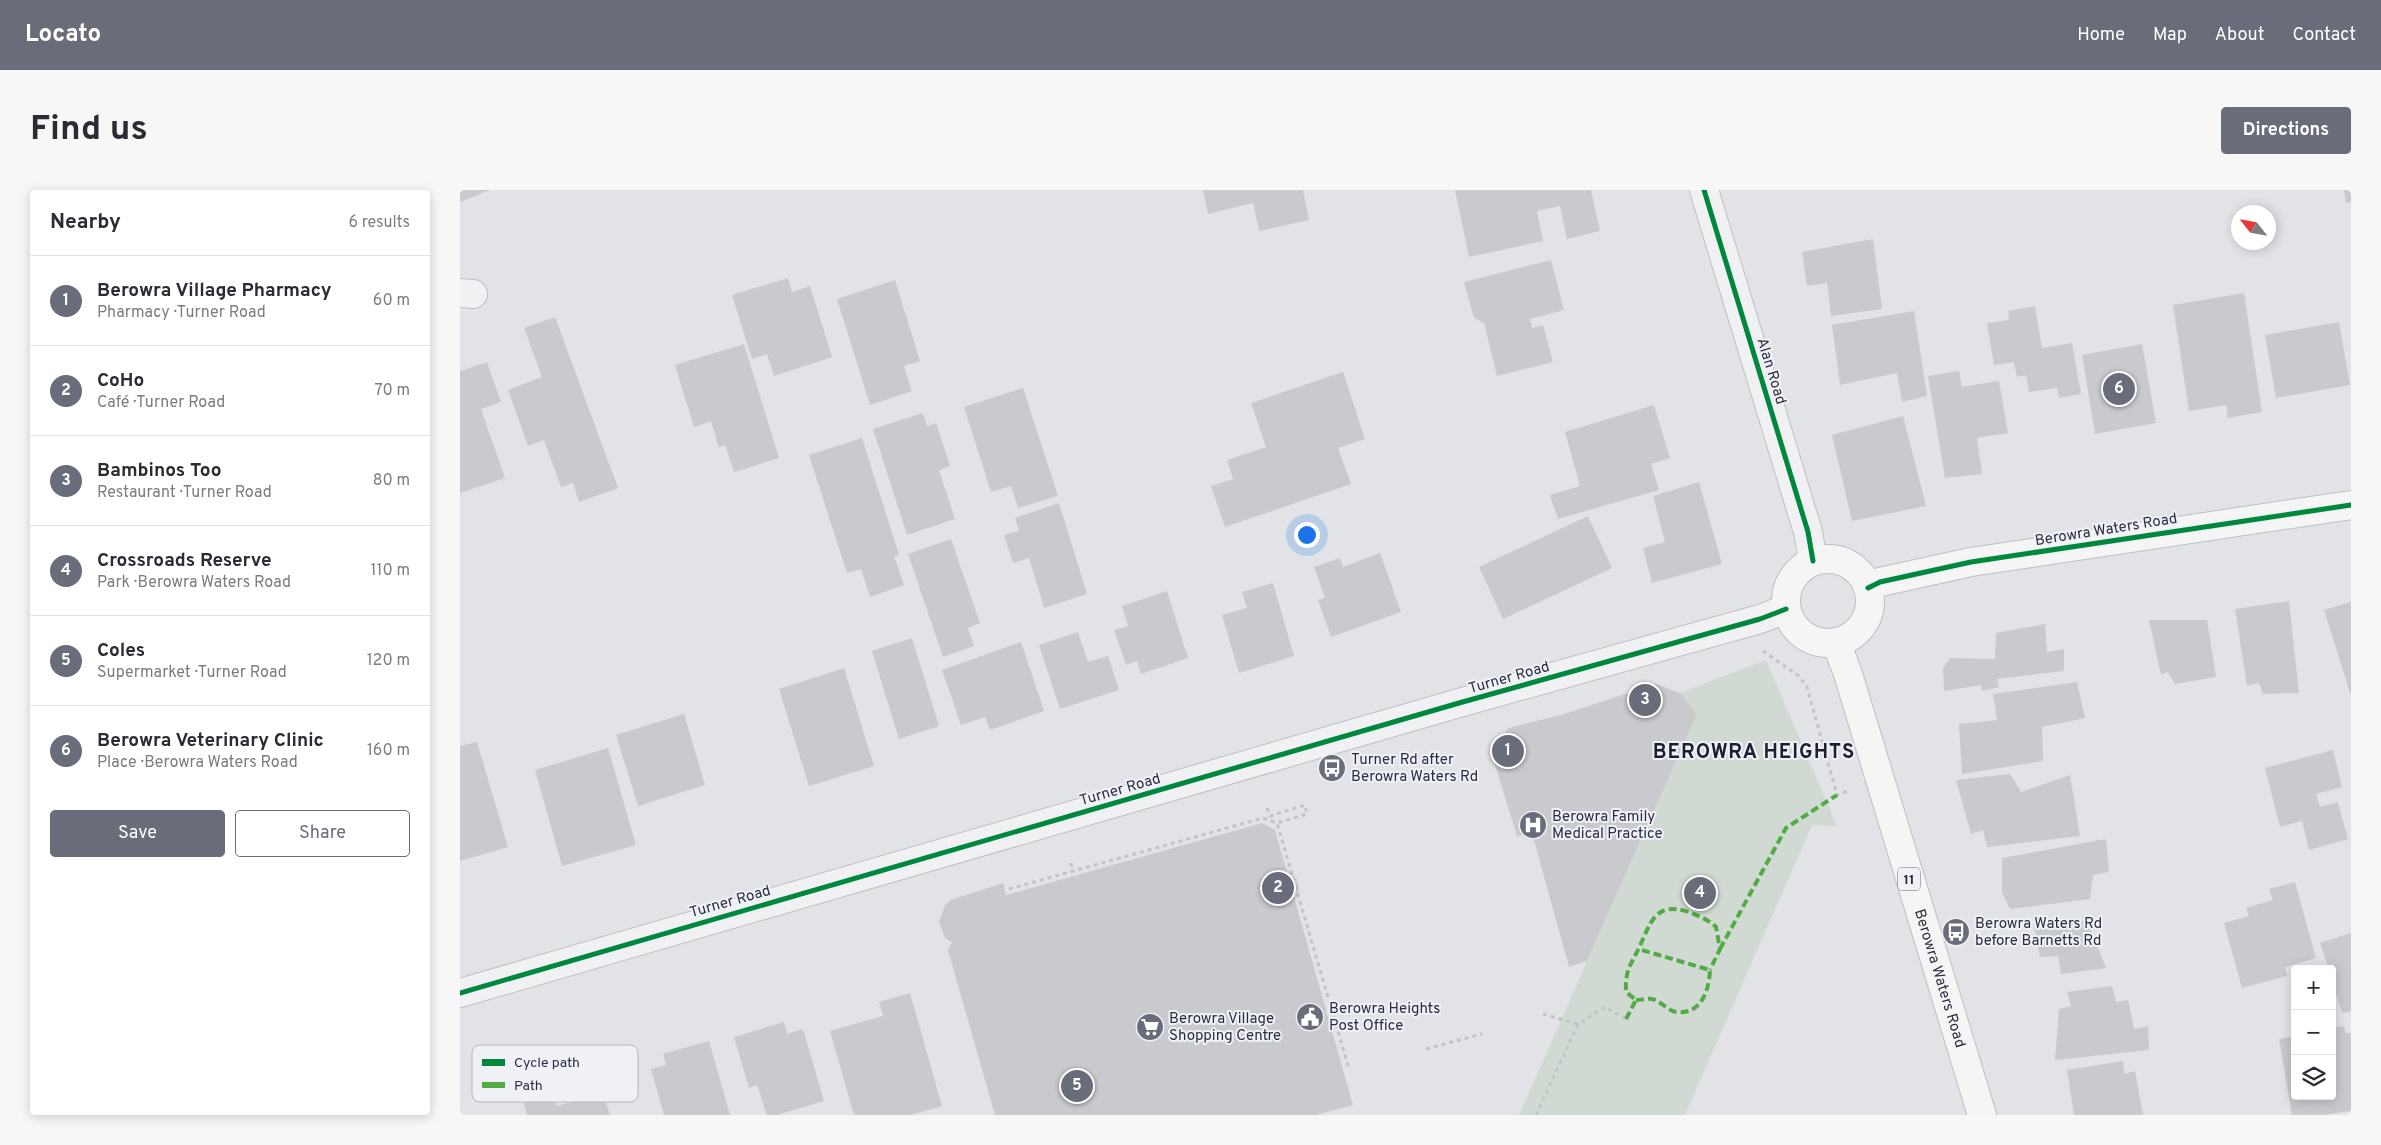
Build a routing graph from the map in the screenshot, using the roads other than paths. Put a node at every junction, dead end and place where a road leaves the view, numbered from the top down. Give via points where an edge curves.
1 (1704, 190) edge
2 (2351, 505) edge
3 (1813, 561) junction
4 (1868, 588) junction
5 (1786, 609) junction
6 (1836, 642) junction
7 (460, 993) edge
8 (1982, 1115) edge

1 - 3 street, Alan Road via 1808,532
2 - 4 main road, Berowra Waters Road via 1971,562 1880,582
3 - 4 main road via 1840,560 1858,571
3 - 5 main road via 1803,566 1788,585
4 - 6 main road via 1870,602 1860,628 1850,637
5 - 6 main road via 1790,621 1810,640
5 - 7 street, Turner Road
6 - 8 main road, Berowra Waters Road / 11

